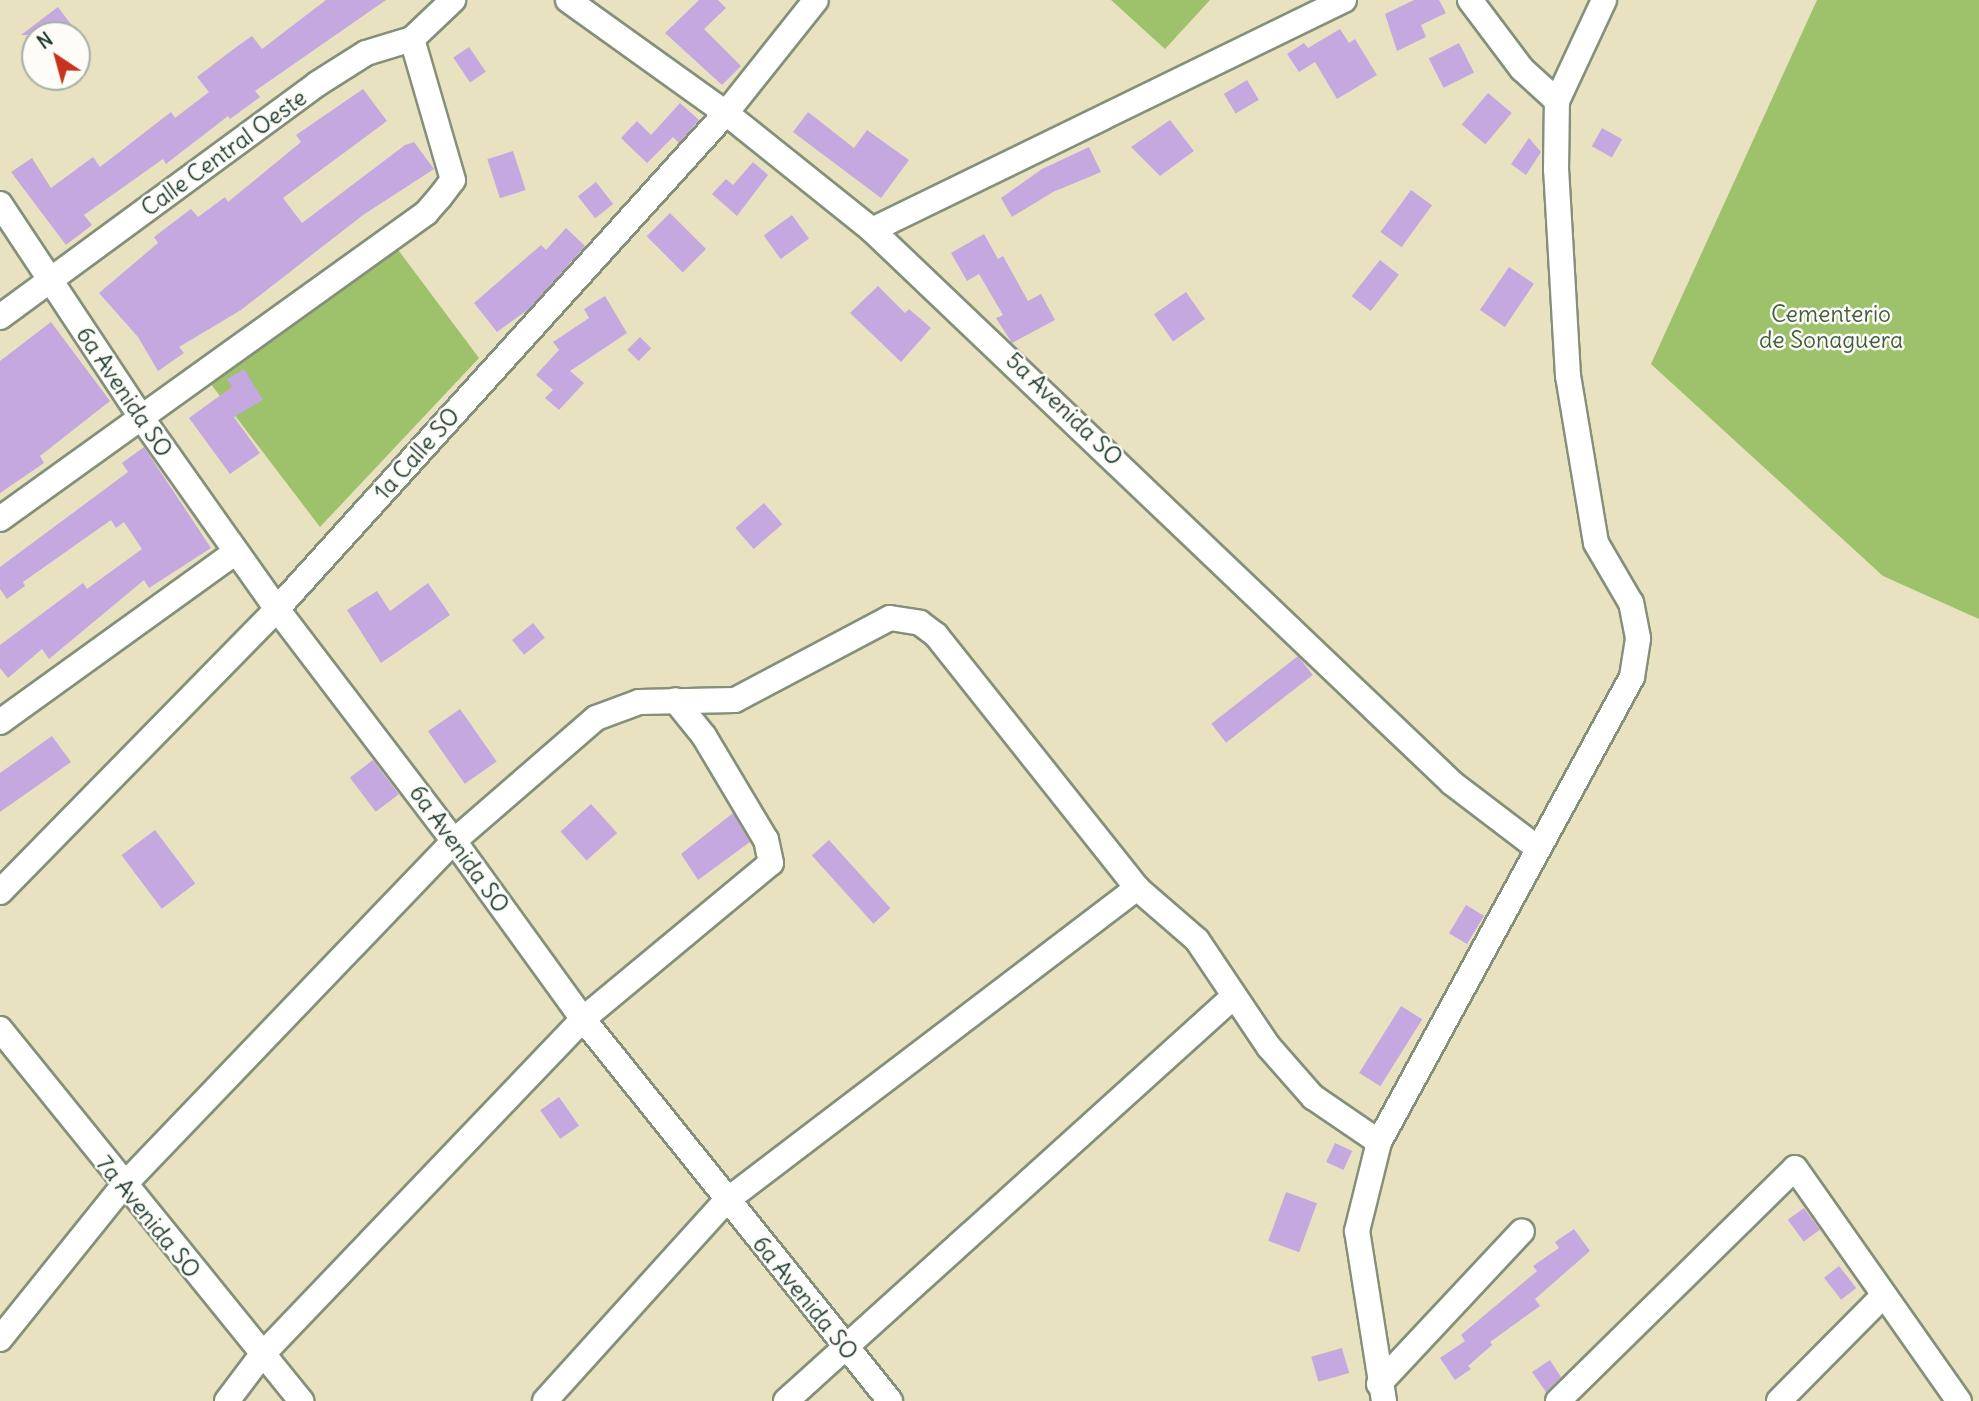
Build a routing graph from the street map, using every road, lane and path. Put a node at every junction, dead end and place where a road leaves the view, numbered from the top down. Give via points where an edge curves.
1 (453, 0) edge
2 (568, 0) edge
3 (816, 0) edge
4 (1344, 0) edge
5 (1470, 0) edge
6 (1604, 0) edge
7 (412, 39) junction
8 (1557, 101) junction
9 (726, 113) junction
10 (0, 204) edge
11 (872, 230) junction
12 (50, 281) junction
13 (0, 317) edge
14 (141, 417) junction
15 (0, 519) edge
16 (236, 552) junction
17 (277, 608) junction
18 (675, 700) junction
19 (0, 722) edge
20 (454, 841) junction
21 (1536, 847) junction
22 (1137, 888) junction
23 (0, 892) edge
24 (1232, 998) junction
25 (583, 1019) junction
26 (0, 1029) edge
27 (1379, 1142) junction
28 (123, 1186) junction
29 (726, 1201) junction
30 (1522, 1231) dead end
31 (1884, 1295) junction
32 (0, 1339) edge
33 (846, 1348) junction
34 (261, 1356) junction
35 (1382, 1392) edge
36 (227, 1401) edge
37 (300, 1401) edge
38 (545, 1401) edge
39 (786, 1401) edge
40 (890, 1401) edge
41 (1558, 1401) edge
42 (1779, 1401) edge
43 (1959, 1401) edge

1 - 7 street, Calle Central Oeste
2 - 9 street, 5a Avenida SO
3 - 9 street, 1a Calle SO
4 - 11 street
5 - 8 street via 1521,69
6 - 8 street
7 - 12 street, Calle Central Oeste via 366,53 317,84
7 - 14 street via 453,180 426,213
8 - 21 street via 1556,170 1569,376 1596,543 1631,603 1638,638 1632,677
9 - 11 street, 5a Avenida SO
9 - 17 street, 1a Calle SO
10 - 12 street, 6a Avenida SO
11 - 21 street, 5a Avenida SO via 1452,783
12 - 13 street, Calle Central Oeste
12 - 14 street, 6a Avenida SO
14 - 15 street
14 - 16 street, 6a Avenida SO
16 - 17 street, 6a Avenida SO
16 - 19 street
17 - 20 street, 6a Avenida SO
17 - 23 street, 1a Calle SO
18 - 20 street via 639,702 596,718
18 - 22 street via 735,700 890,618 920,623 936,635
18 - 25 street via 704,736 761,831 771,863
20 - 25 street, 6a Avenida SO
20 - 28 street
21 - 27 street
22 - 24 street via 1197,940
22 - 29 street
24 - 27 street via 1313,1097
24 - 33 street
25 - 29 street, 6a Avenida SO
25 - 34 street
26 - 28 street, 7a Avenida SO
27 - 35 street via 1357,1231
28 - 32 street
28 - 34 street, 7a Avenida SO
29 - 33 street, 6a Avenida SO
29 - 38 street
30 - 35 street
31 - 41 street via 1795,1168
31 - 42 street
31 - 43 street
33 - 39 street
33 - 40 street, 6a Avenida SO
34 - 36 street
34 - 37 street, 7a Avenida SO

